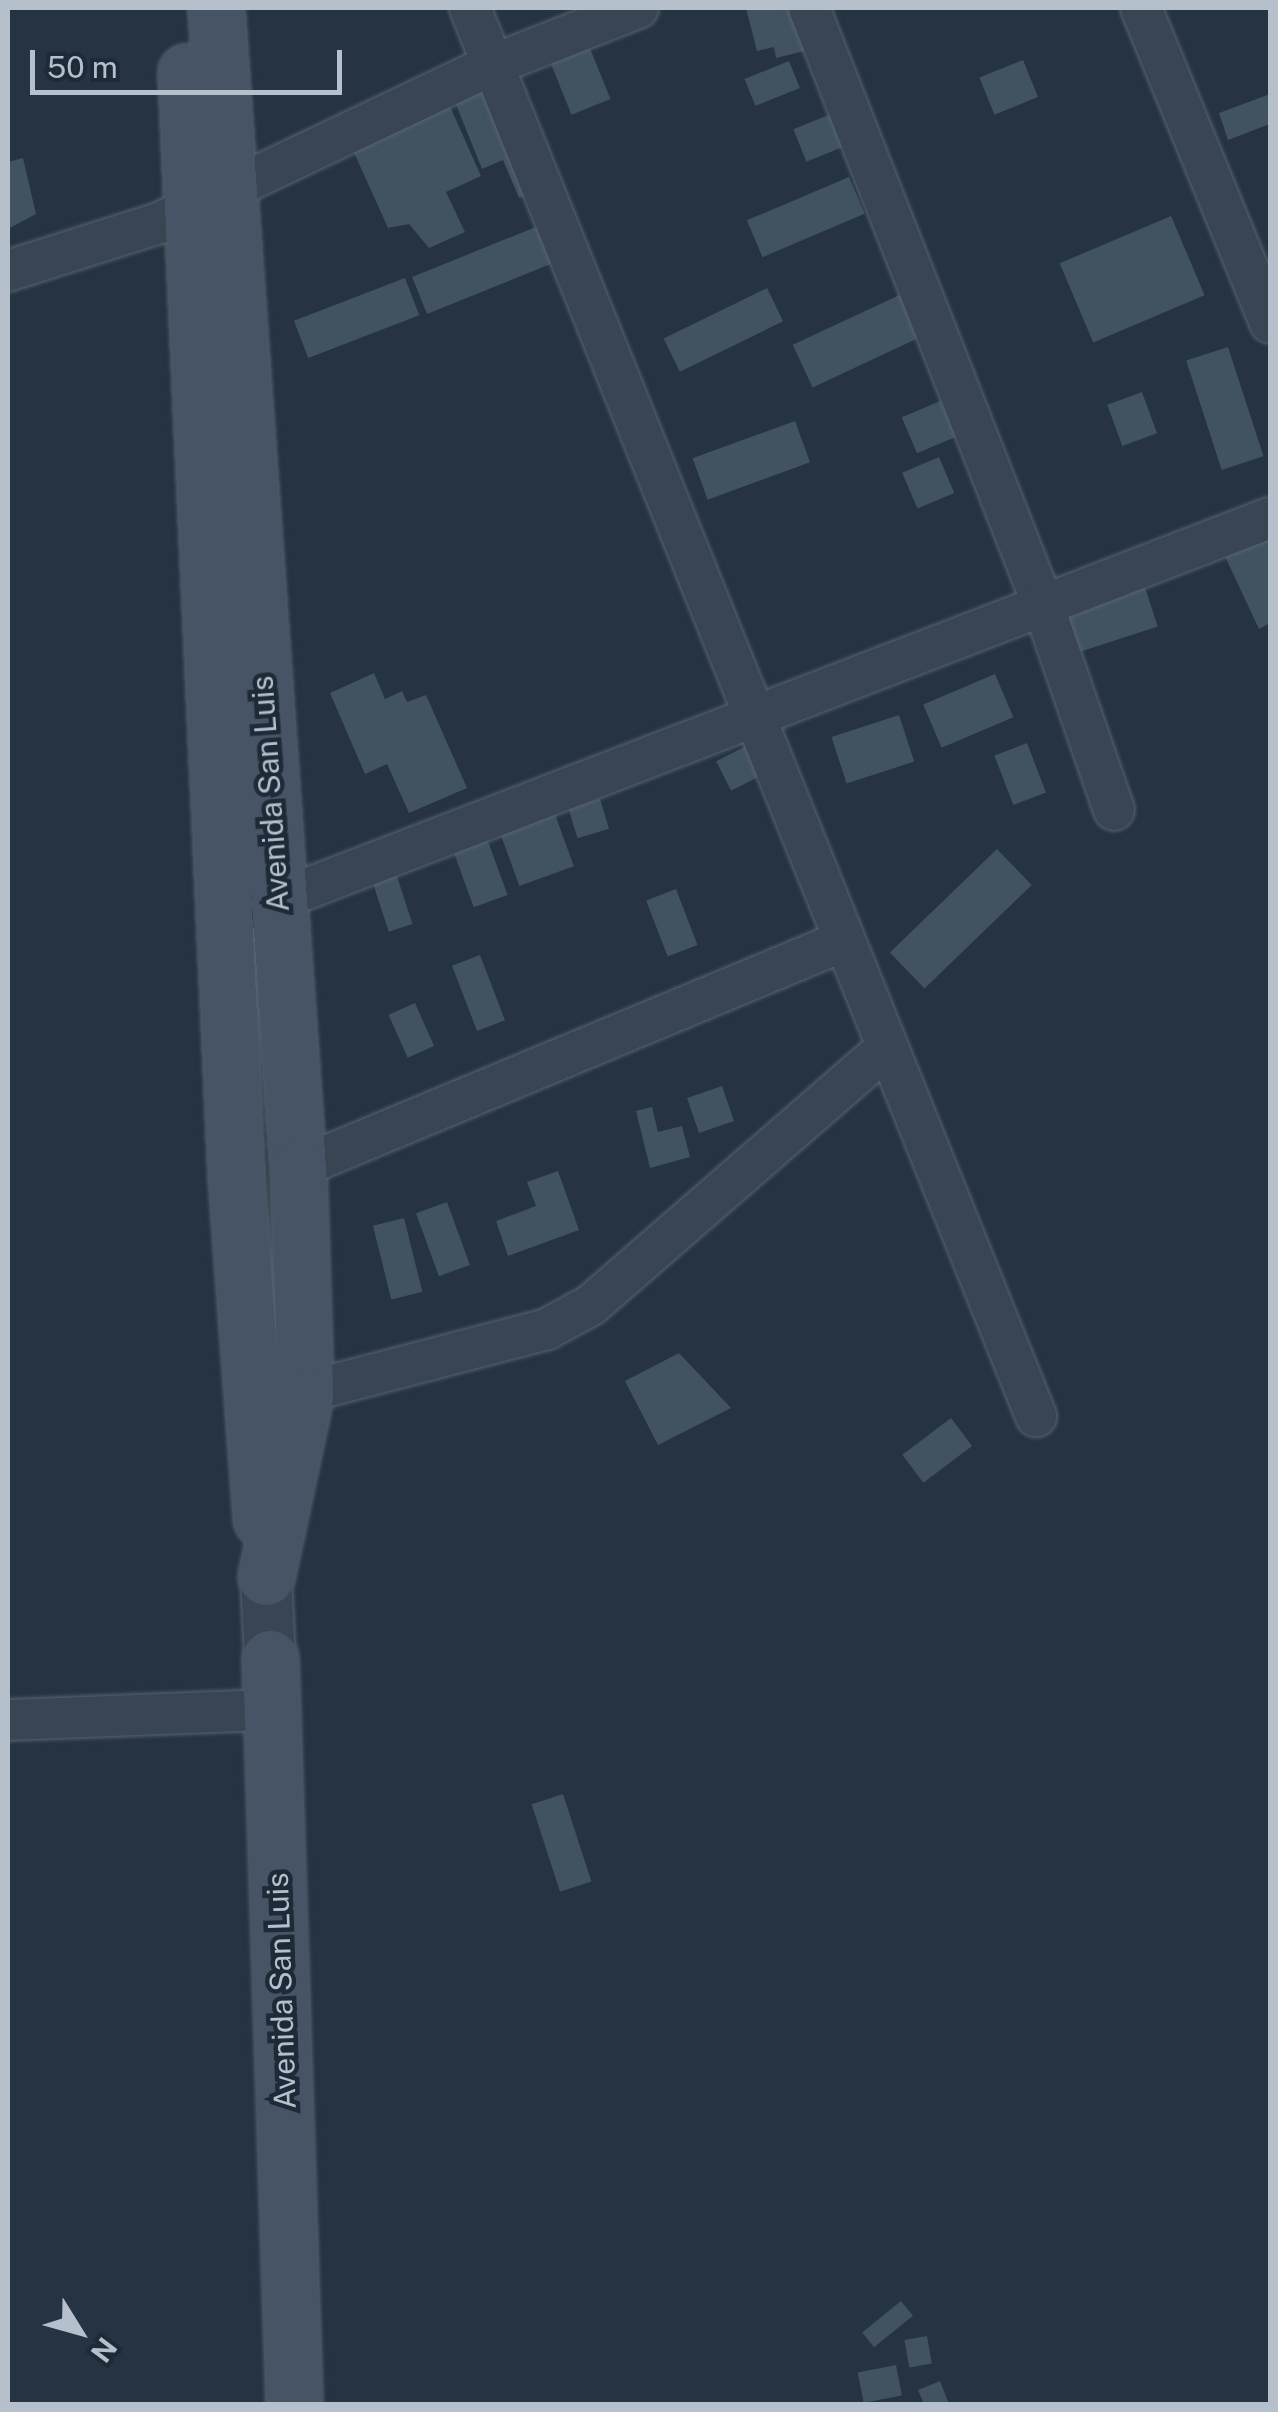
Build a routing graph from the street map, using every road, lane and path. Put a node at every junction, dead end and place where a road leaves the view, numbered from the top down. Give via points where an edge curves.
1 (182, 8) edge
2 (216, 8) edge
3 (470, 8) edge
4 (638, 8) edge
5 (809, 8) edge
6 (1141, 8) edge
7 (490, 66) junction
8 (212, 198) junction
9 (8, 271) edge
10 (1270, 323) edge
11 (1270, 518) edge
12 (1042, 602) junction
13 (754, 711) junction
14 (1114, 810) dead end
15 (251, 909) junction
16 (841, 942) junction
17 (884, 1050) junction
18 (298, 1168) junction
19 (305, 1395) junction
20 (252, 1404) junction
21 (1036, 1416) dead end
22 (266, 1577) junction
23 (271, 1684) junction
24 (8, 1720) edge
25 (294, 2404) edge

1 - 8 main road, Avenida San Luis
2 - 8 main road, Avenida San Luis
3 - 7 street
4 - 7 street
5 - 12 street
6 - 10 street
7 - 8 street
7 - 13 street
8 - 9 street
8 - 15 main road, Avenida San Luis
11 - 12 street
12 - 13 street
12 - 14 street
13 - 15 street
13 - 16 street
15 - 18 main road, Avenida San Luis
15 - 20 main road, Avenida San Luis
16 - 17 street
16 - 18 street
17 - 19 street via 590,1306 547,1329
17 - 21 street
18 - 19 main road, Avenida San Luis
19 - 20 street
19 - 22 main road, Avenida San Luis
20 - 22 main road, Avenida San Luis
22 - 23 street, Avenida San Luis
23 - 24 street
23 - 25 main road, Avenida San Luis

